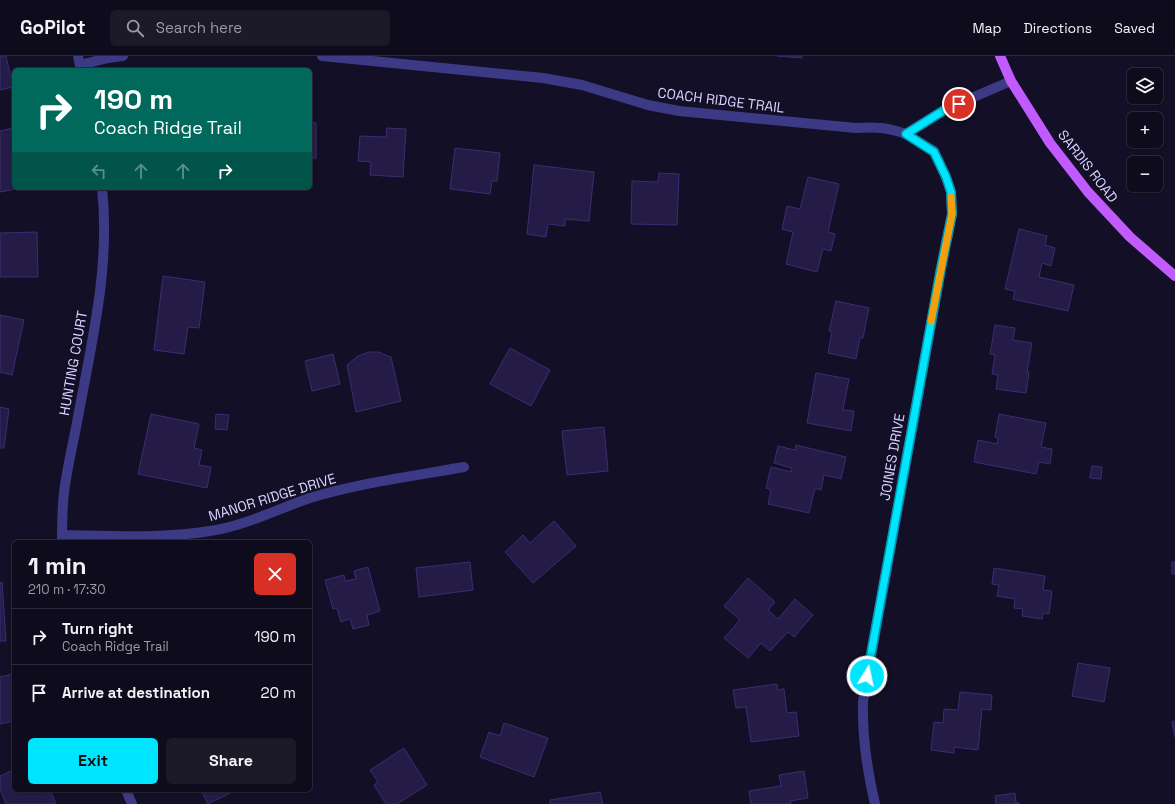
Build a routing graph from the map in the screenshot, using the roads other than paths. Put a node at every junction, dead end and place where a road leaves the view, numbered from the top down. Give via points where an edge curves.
1 (123, 56) edge
2 (322, 56) edge
3 (1000, 56) edge
4 (79, 64) edge
5 (1011, 81) junction
6 (906, 134) junction
7 (102, 190) edge
8 (1175, 276) edge
9 (464, 467) dead end
10 (62, 539) edge
11 (127, 792) edge
12 (132, 804) edge
13 (875, 804) edge

1 - 4 street
2 - 6 street, COACH RIDGE TRAIL via 543,78 582,85 648,105 679,111 856,128 878,127
3 - 5 main road, SARDIS ROAD
5 - 6 street via 946,109
5 - 8 main road, SARDIS ROAD via 1050,143 1088,192 1130,237
6 - 13 street, JOINES DRIVE via 934,152 951,192 952,214 863,702 862,723
7 - 10 street, HUNTING COURT via 102,276 65,485
9 - 10 street, MANOR RIDGE DRIVE via 356,486 310,498 240,524 212,531 182,535
11 - 12 street

